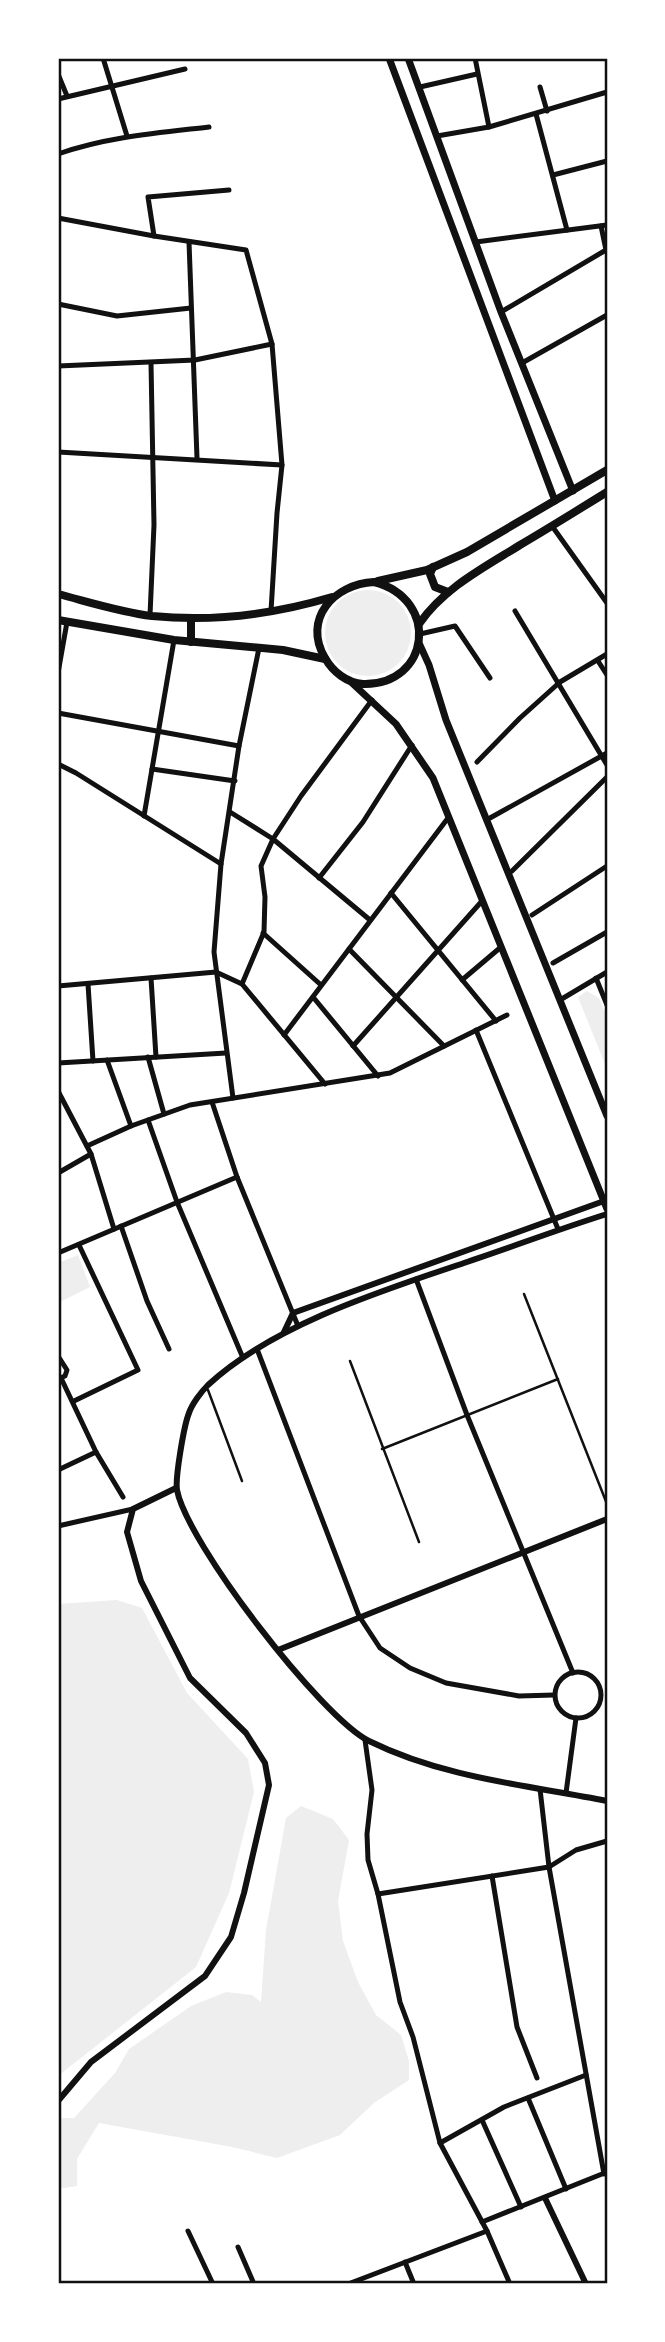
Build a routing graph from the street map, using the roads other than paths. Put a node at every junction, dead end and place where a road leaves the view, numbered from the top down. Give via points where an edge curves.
1 (103, 58) edge
2 (389, 58) edge
3 (411, 58) edge
4 (475, 58) edge
5 (185, 69) dead end
6 (58, 74) edge
7 (477, 74) junction
8 (111, 85) junction
9 (420, 87) junction
10 (540, 87) dead end
11 (607, 92) edge
12 (67, 96) junction
13 (58, 99) edge
14 (547, 111) junction
15 (536, 114) junction
16 (209, 127) dead end
17 (489, 127) junction
18 (127, 136) junction
19 (437, 136) junction
20 (58, 154) edge
21 (607, 161) edge
22 (553, 175) junction
23 (229, 190) dead end
24 (58, 218) edge
25 (604, 225) edge
26 (567, 230) junction
27 (154, 236) junction
28 (189, 242) junction
29 (476, 242) junction
30 (58, 304) edge
31 (191, 308) junction
32 (500, 312) junction
33 (607, 315) edge
34 (272, 344) junction
35 (195, 360) junction
36 (151, 363) junction
37 (522, 363) junction
38 (58, 366) edge
39 (58, 452) edge
40 (197, 458) junction
41 (153, 459) junction
42 (282, 464) junction
43 (607, 470) edge
44 (573, 491) junction
45 (607, 492) edge
46 (555, 501) junction
47 (552, 526) junction
48 (433, 567) junction
49 (374, 582) junction
50 (448, 592) junction
51 (58, 594) edge
52 (332, 597) junction
53 (607, 604) edge
54 (271, 611) junction
55 (515, 611) dead end
56 (150, 615) junction
57 (191, 618) junction
58 (62, 621) edge
59 (419, 624) junction
60 (420, 634) junction
61 (174, 640) junction
62 (191, 642) junction
63 (419, 643) junction
64 (259, 648) junction
65 (607, 654) edge
66 (325, 659) junction
67 (598, 661) junction
68 (58, 673) edge
69 (607, 675) edge
70 (490, 678) dead end
71 (560, 682) junction
72 (352, 683) junction
73 (373, 700) junction
74 (58, 713) edge
75 (158, 733) junction
76 (412, 745) junction
77 (239, 747) junction
78 (605, 754) edge
79 (477, 762) dead end
80 (58, 765) edge
81 (607, 765) edge
82 (152, 769) junction
83 (607, 777) edge
84 (235, 781) junction
85 (230, 812) junction
86 (144, 816) junction
87 (448, 818) junction
88 (490, 818) dead end
89 (273, 839) junction
90 (222, 864) junction
91 (607, 866) edge
92 (512, 871) dead end
93 (319, 878) junction
94 (391, 893) junction
95 (482, 901) junction
96 (532, 915) dead end
97 (370, 920) junction
98 (607, 932) edge
99 (264, 933) junction
100 (501, 947) junction
101 (349, 949) junction
102 (438, 951) junction
103 (553, 963) dead end
104 (216, 972) junction
105 (607, 972) edge
106 (151, 978) junction
107 (596, 978) junction
108 (462, 980) junction
109 (88, 984) junction
110 (242, 984) junction
111 (321, 985) junction
112 (58, 986) edge
113 (313, 997) junction
114 (397, 998) junction
115 (560, 1000) junction
116 (607, 1005) edge
117 (507, 1015) dead end
118 (496, 1021) junction
119 (476, 1030) junction
120 (284, 1035) junction
121 (353, 1046) junction
122 (444, 1046) junction
123 (226, 1053) junction
124 (148, 1057) junction
125 (156, 1057) junction
126 (93, 1060) junction
127 (107, 1060) junction
128 (58, 1063) edge
129 (377, 1076) junction
130 (325, 1084) junction
131 (58, 1091) edge
132 (233, 1098) junction
133 (212, 1102) junction
134 (164, 1114) junction
135 (607, 1116) edge
136 (148, 1120) junction
137 (131, 1126) junction
138 (87, 1146) junction
139 (91, 1154) junction
140 (58, 1173) edge
141 (237, 1177) junction
142 (177, 1202) junction
143 (606, 1208) edge
144 (555, 1220) junction
145 (121, 1226) junction
146 (114, 1229) junction
147 (558, 1229) junction
148 (79, 1245) junction
149 (58, 1253) edge
150 (416, 1279) junction
151 (524, 1294) dead end
152 (293, 1313) junction
153 (298, 1326) junction
154 (284, 1332) junction
155 (169, 1349) dead end
156 (257, 1349) junction
157 (58, 1356) edge
158 (243, 1358) junction
159 (350, 1361) dead end
160 (59, 1379) edge
161 (558, 1380) junction
162 (206, 1387) junction
163 (74, 1401) junction
164 (467, 1415) junction
165 (383, 1448) junction
166 (96, 1452) junction
167 (58, 1470) edge
168 (242, 1481) dead end
169 (176, 1488) junction
170 (123, 1497) dead end
171 (607, 1504) edge
172 (134, 1509) junction
173 (607, 1519) edge
174 (58, 1526) edge
175 (419, 1542) dead end
176 (523, 1552) junction
177 (359, 1616) junction
178 (278, 1650) junction
179 (573, 1673) junction
180 (607, 1683) edge
181 (599, 1686) junction
182 (554, 1695) junction
183 (576, 1718) junction
184 (365, 1740) junction
185 (540, 1789) junction
186 (566, 1793) junction
187 (607, 1801) edge
188 (607, 1841) edge
189 (549, 1867) junction
190 (492, 1876) junction
191 (378, 1894) junction
192 (586, 2075) junction
193 (537, 2078) dead end
194 (528, 2098) junction
195 (58, 2101) edge
196 (482, 2120) junction
197 (440, 2143) junction
198 (606, 2173) edge
199 (566, 2189) junction
200 (545, 2198) junction
201 (521, 2207) junction
202 (482, 2222) junction
203 (188, 2231) dead end
204 (487, 2231) junction
205 (238, 2247) dead end
206 (405, 2262) junction
207 (214, 2284) edge
208 (254, 2284) edge
209 (348, 2284) edge
210 (414, 2284) edge
211 (510, 2284) edge
212 (586, 2284) edge

1 - 8 street
2 - 46 main road
3 - 9 main road
4 - 7 street
5 - 8 street
6 - 12 street
7 - 9 street
7 - 17 street
8 - 12 street
8 - 18 street
9 - 19 main road
10 - 14 street
11 - 14 street
12 - 13 street
14 - 15 street
15 - 17 street
15 - 22 street
16 - 18 street
17 - 19 street
18 - 20 street
19 - 29 main road
21 - 22 street
22 - 26 street
23 - 27 street via 148,197
24 - 27 street
25 - 26 street
25 - 32 street via 606,250
26 - 29 street
27 - 28 street
28 - 31 street
28 - 34 street via 246,250
29 - 32 main road
30 - 31 street via 117,316
31 - 35 street
32 - 37 main road
33 - 37 street
34 - 35 street
34 - 42 street
35 - 36 street
35 - 40 street
36 - 38 street
36 - 41 street
37 - 44 main road
39 - 41 street
40 - 41 street
40 - 42 street
41 - 56 street
42 - 54 street
43 - 44 main road
44 - 46 main road
45 - 47 main road
46 - 48 main road
47 - 50 main road
47 - 53 street
48 - 49 main road
48 - 50 main road via 430,574 435,587
49 - 52 main road via 359,583
49 - 59 main road via 408,600
50 - 59 main road
51 - 56 main road
52 - 54 main road
52 - 66 main road via 319,620
54 - 57 main road
55 - 71 street
56 - 57 main road
57 - 62 main road
58 - 61 main road
58 - 68 street
59 - 60 main road
60 - 63 main road
60 - 70 street via 454,626
61 - 62 main road
61 - 75 street
62 - 64 main road
63 - 72 main road via 413,659 388,681
63 - 115 main road
64 - 66 main road
64 - 77 street
65 - 67 street
66 - 72 main road
67 - 69 street
67 - 71 street
71 - 78 street
71 - 79 street
72 - 73 main road
73 - 76 main road
73 - 89 street
74 - 75 street
75 - 77 street
75 - 82 street
76 - 87 main road via 433,778
76 - 93 street via 363,822
77 - 84 street
78 - 81 street
78 - 88 street
80 - 86 street
82 - 84 street
82 - 86 street
83 - 92 street
84 - 85 street
85 - 89 street
85 - 90 street
86 - 90 street
87 - 94 street
87 - 95 main road
89 - 93 street
89 - 99 street via 261,866
90 - 104 street
91 - 96 street
93 - 97 street
94 - 97 street
94 - 102 street
95 - 100 main road
95 - 102 street
97 - 101 street
98 - 103 street
99 - 110 street
99 - 111 street
100 - 108 street
100 - 143 main road
101 - 111 street
101 - 114 street
102 - 108 street
102 - 114 street
104 - 106 street
104 - 110 street
104 - 123 street
105 - 107 street
106 - 109 street
106 - 125 street
107 - 115 street
107 - 116 street
108 - 118 street
109 - 112 street
109 - 126 street
110 - 120 street
111 - 113 street
113 - 120 street
113 - 121 street
114 - 121 street
114 - 122 street
115 - 135 main road
117 - 118 street
118 - 119 street
119 - 122 street
119 - 144 street
120 - 130 street
121 - 129 street
122 - 129 street
123 - 125 street
123 - 132 street
124 - 125 street
124 - 127 street
124 - 134 street
126 - 127 street
126 - 128 street
127 - 137 street
129 - 130 street
130 - 132 street
131 - 138 street
132 - 133 street
133 - 134 street
133 - 141 street
134 - 136 street
136 - 137 street
136 - 142 street
137 - 138 street
138 - 139 street
139 - 140 street
139 - 146 street
141 - 142 street
141 - 152 street
142 - 145 street
142 - 158 street
143 - 144 street
143 - 147 street
144 - 147 street
144 - 152 street
145 - 146 street
145 - 155 street
146 - 148 street
147 - 150 street
148 - 149 street
148 - 163 street via 138,1370
150 - 153 street
150 - 164 street
151 - 161 lane
152 - 153 street
152 - 154 street
153 - 154 street
154 - 156 street
156 - 158 street
156 - 177 street
157 - 160 street via 67,1370
158 - 162 street
159 - 165 lane
160 - 163 street
161 - 164 lane
161 - 171 lane
162 - 168 lane
162 - 169 street via 189,1412
163 - 166 street
164 - 165 lane
164 - 176 street
165 - 175 lane
166 - 167 street
166 - 170 street
169 - 172 street
169 - 178 street via 186,1518 231,1590
172 - 174 street
172 - 195 street via 127,1532 141,1581 190,1678 246,1733 265,1763 269,1785 231,1937 205,1976 91,2062
173 - 176 street
176 - 177 street
176 - 179 street
177 - 178 street
177 - 182 street via 380,1648 410,1668 446,1683 519,1696
178 - 184 street via 324,1703
179 - 181 street via 585,1673
179 - 182 street via 559,1681
180 - 181 street
181 - 183 street via 601,1697 594,1711
182 - 183 street via 559,1710
183 - 186 street
184 - 185 street via 471,1778
184 - 191 street via 372,1790 368,1860
185 - 186 street
185 - 189 street
186 - 187 street
188 - 189 street via 576,1850
189 - 190 street
189 - 192 street
190 - 191 street
190 - 193 street via 517,2027
191 - 197 street via 400,2002
192 - 194 street
192 - 198 street
194 - 196 street
194 - 199 street
196 - 197 street
196 - 201 street
197 - 202 street
198 - 199 street
199 - 200 street
200 - 201 street
200 - 212 street
201 - 202 street
202 - 204 street
203 - 207 street
204 - 206 street
204 - 211 street
205 - 208 street
206 - 209 street
206 - 210 street

